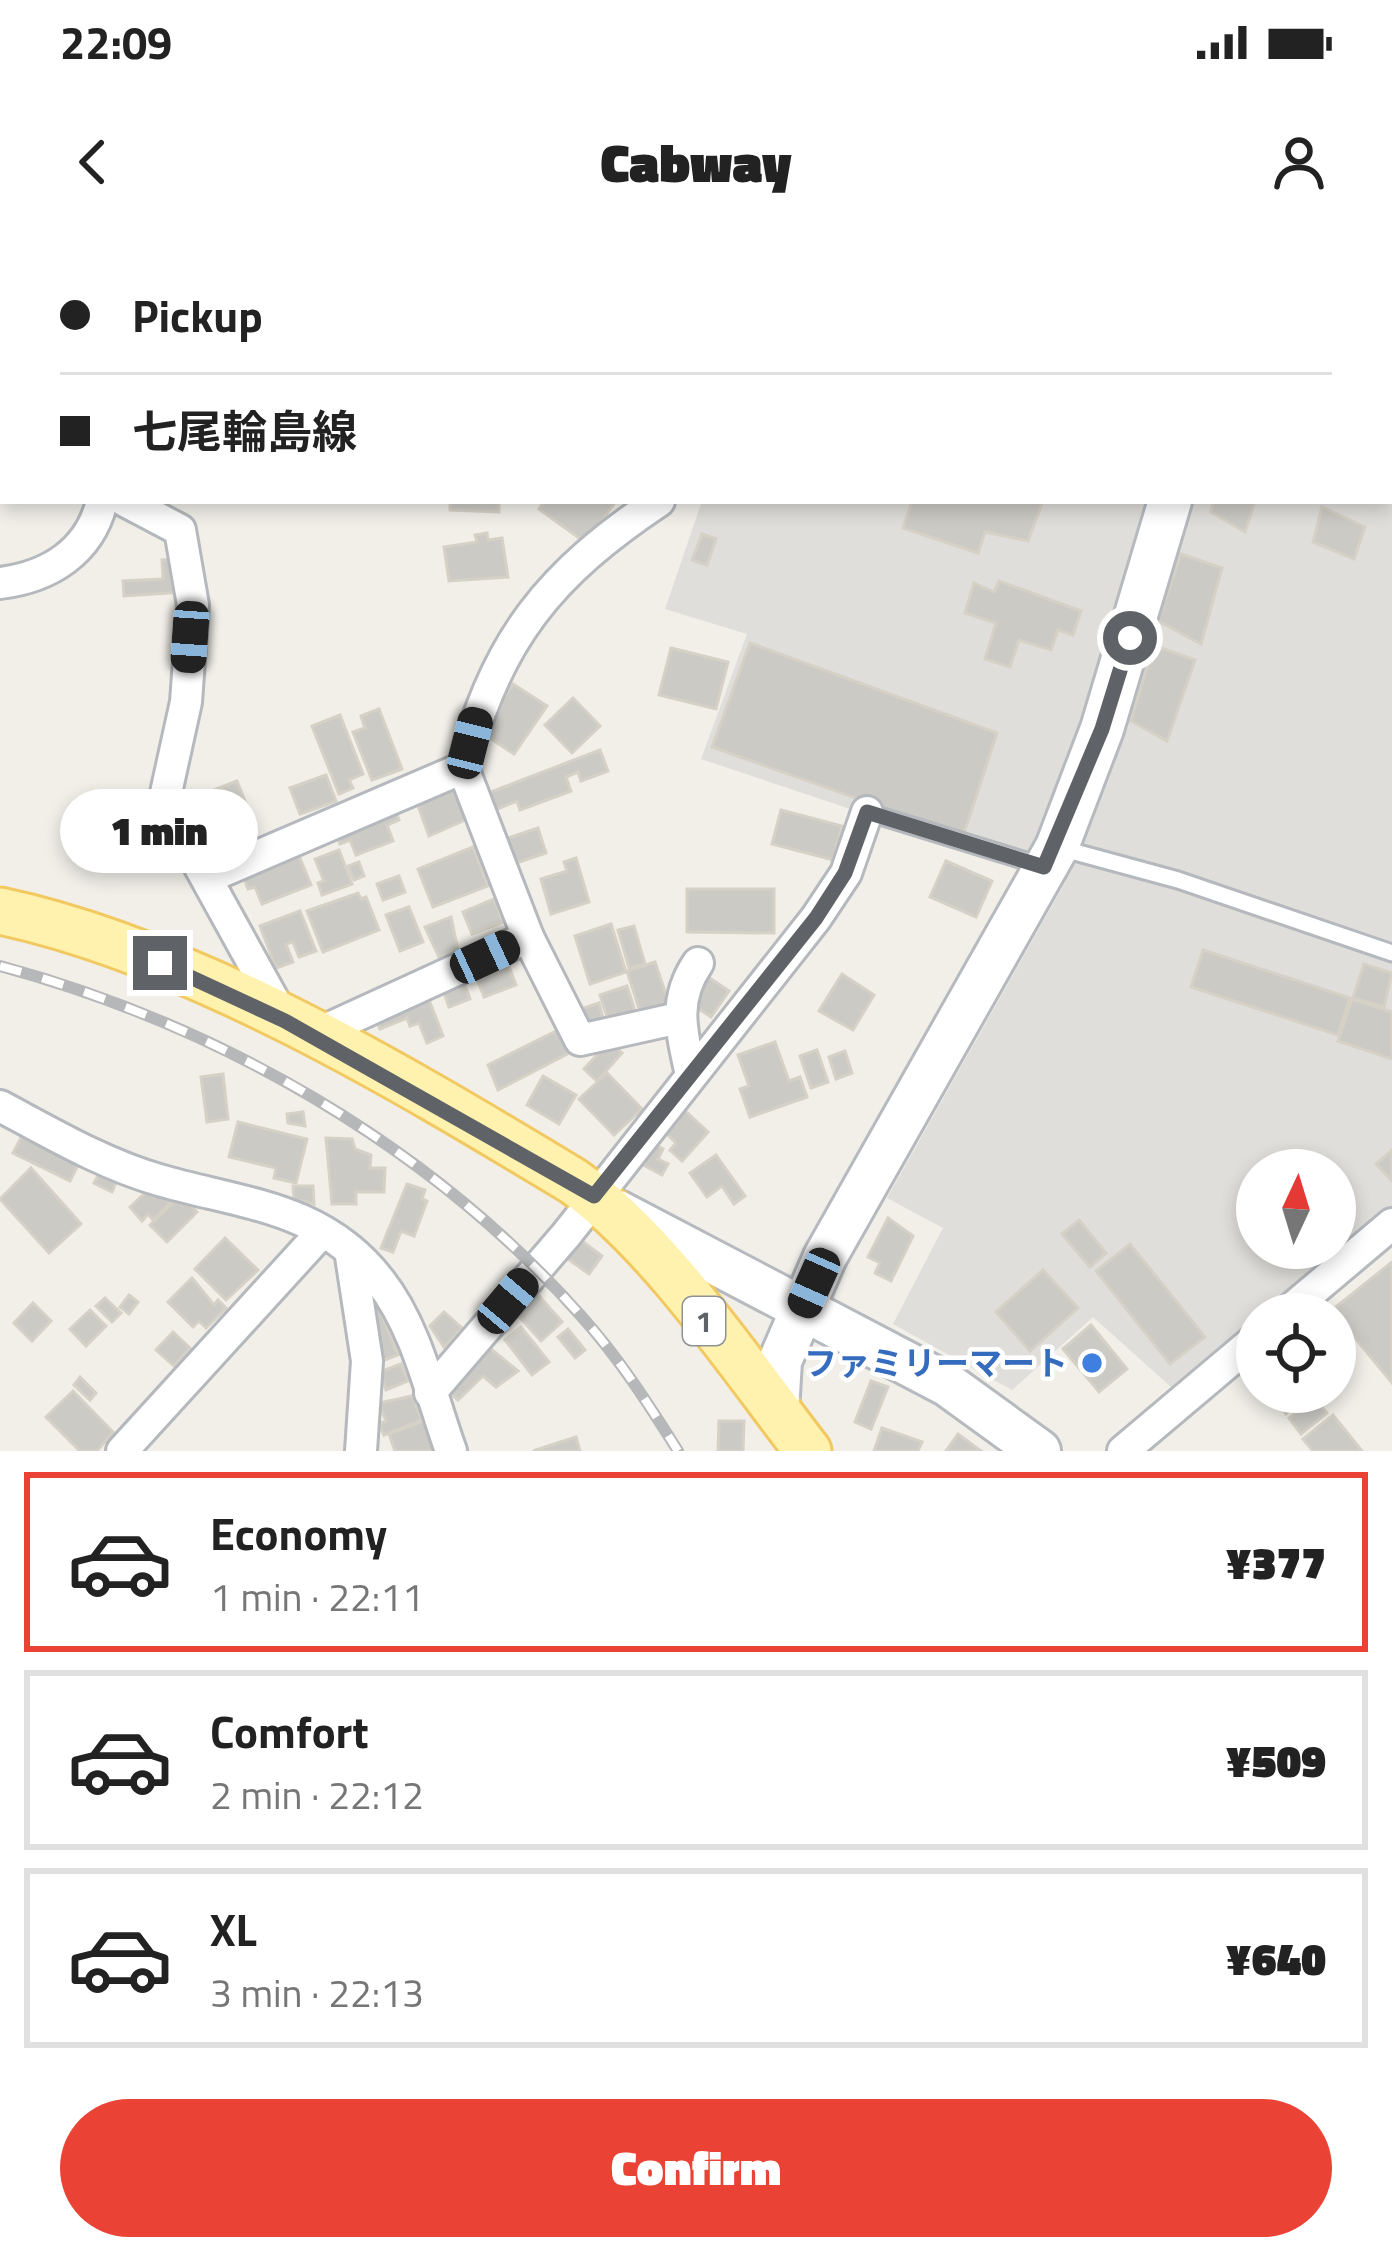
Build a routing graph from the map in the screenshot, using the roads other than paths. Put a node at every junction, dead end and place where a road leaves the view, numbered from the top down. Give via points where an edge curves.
1 (101, 504) edge
2 (131, 504) edge
3 (655, 504) edge
4 (1169, 504) edge
5 (0, 583) edge
6 (463, 767) junction
7 (867, 812) joint
8 (1051, 857) junction
9 (209, 877) junction
10 (0, 911) edge
11 (528, 937) junction
12 (1392, 953) edge
13 (698, 963) dead end
14 (679, 1018) junction
15 (298, 1029) junction
16 (691, 1075) junction
17 (0, 1106) edge
18 (601, 1202) junction
19 (1392, 1224) edge
20 (322, 1232) junction
21 (350, 1250) junction
22 (1310, 1293) edge
23 (803, 1309) junction
24 (1236, 1356) edge
25 (430, 1393) junction
26 (777, 1411) junction
27 (122, 1451) edge
28 (361, 1451) edge
29 (452, 1451) edge
30 (808, 1451) edge
31 (1039, 1451) edge
32 (1123, 1451) edge

1 - 5 street via 97,522 57,569
2 - 9 street via 180,530 193,604 186,702 164,802
3 - 6 street via 565,574 512,637
4 - 8 street via 1102,729
6 - 9 street
6 - 11 street
7 - 8 lane
7 - 16 street via 845,873 816,918
8 - 12 lane via 1178,880
8 - 23 street
9 - 15 street
10 - 15 main road, 1 via 126,949
11 - 14 street via 580,1040
11 - 15 street
13 - 14 street via 682,987
14 - 16 street
15 - 18 main road, 1
16 - 18 street
17 - 20 street via 108,1161 276,1207
18 - 23 street
18 - 25 street
18 - 26 main road, 1
19 - 22 street
20 - 21 street
20 - 27 street
21 - 25 street via 402,1316
21 - 28 street via 367,1361
23 - 26 street via 779,1360
23 - 31 street via 948,1385
24 - 32 street
25 - 29 street
26 - 30 main road, 1

